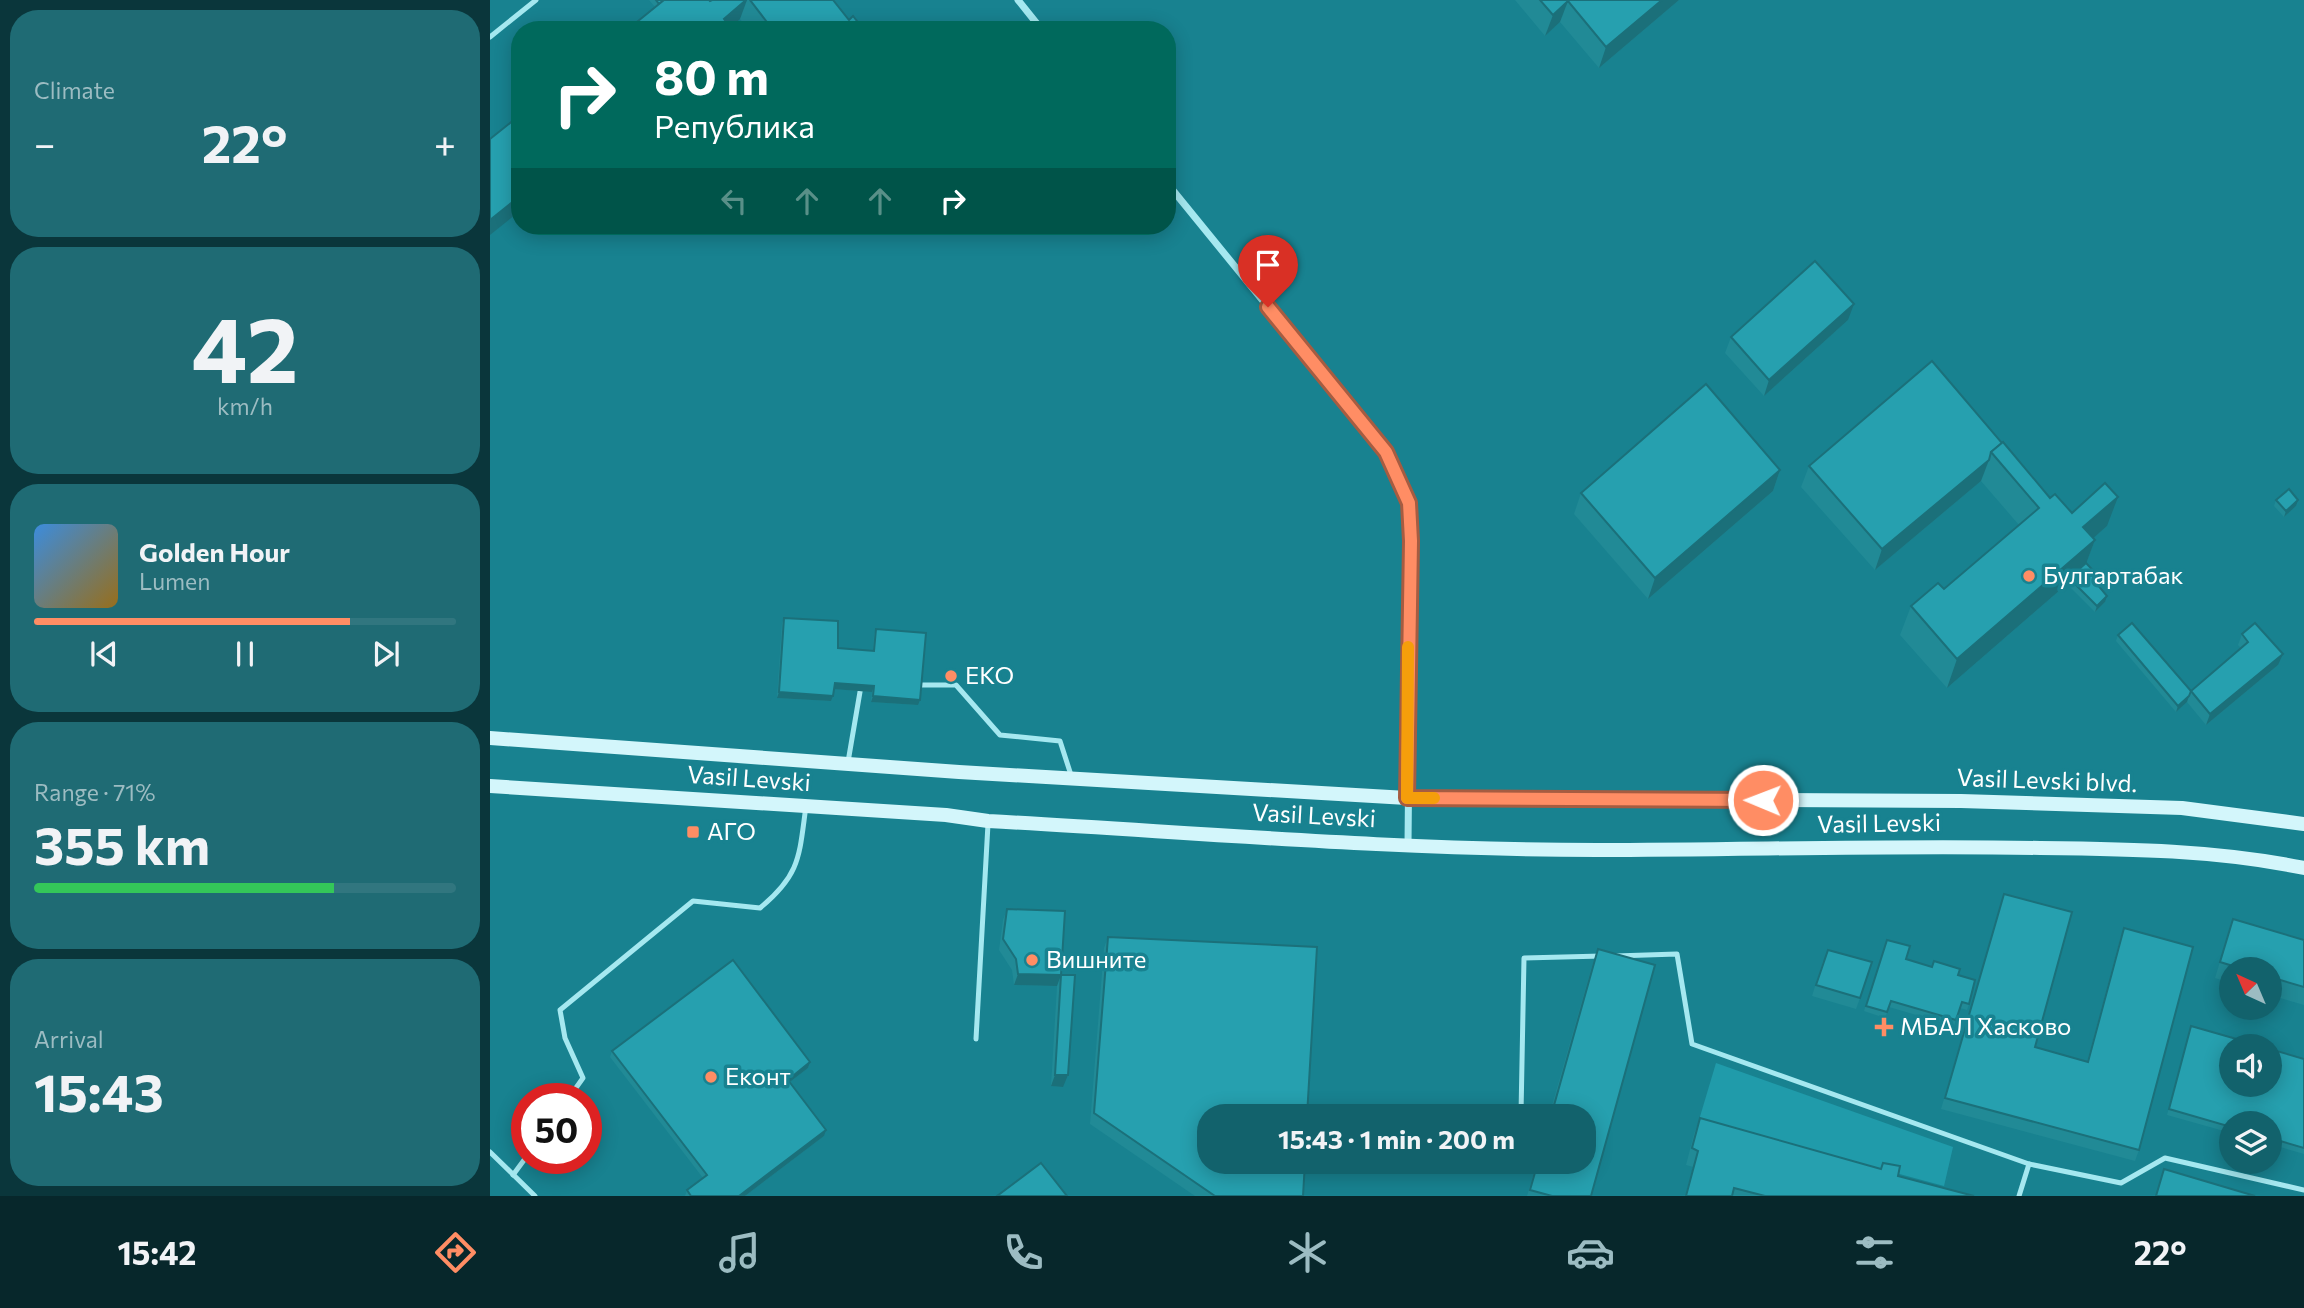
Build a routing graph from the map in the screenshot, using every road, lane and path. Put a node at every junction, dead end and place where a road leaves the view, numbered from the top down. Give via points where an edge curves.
1 (536, 0) edge
2 (1018, 0) edge
3 (1035, 21) edge
4 (490, 37) edge
5 (1176, 194) edge
6 (875, 685) edge
7 (902, 685) edge
8 (490, 738) edge
9 (848, 764) junction
10 (1072, 778) junction
11 (490, 786) edge
12 (1407, 798) junction
13 (1788, 800) joint
14 (806, 806) junction
15 (988, 821) junction
16 (2304, 824) edge
17 (1408, 844) junction
18 (2304, 868) edge
19 (975, 1039) dead end
20 (579, 1083) edge
21 (1521, 1104) edge
22 (490, 1152) edge
23 (2029, 1164) junction
24 (513, 1175) joint
25 (2304, 1190) edge
26 (535, 1196) edge
27 (2019, 1196) edge

1 - 4 lane
2 - 3 street
5 - 12 street via 1386,452 1409,503
6 - 9 lane via 861,685
7 - 10 lane via 956,685 1000,735 1060,741
8 - 9 main road, Vasil Levski
9 - 10 main road, Vasil Levski
10 - 12 main road, Vasil Levski
11 - 14 main road, Vasil Levski
12 - 13 main road, Vasil Levski
12 - 17 street
13 - 16 main road, Vasil Levski blvd. via 2182,808
14 - 15 main road, Vasil Levski
14 - 20 lane via 797,867 760,908 693,901 559,1010 565,1038 583,1078
15 - 17 main road, Vasil Levski
15 - 19 lane
17 - 18 main road, Vasil Levski via 1594,850 2133,849 2203,853
21 - 23 lane via 1524,958 1677,954 1692,1044
22 - 24 lane
23 - 25 lane via 2121,1183 2165,1158
23 - 27 lane
24 - 26 lane

